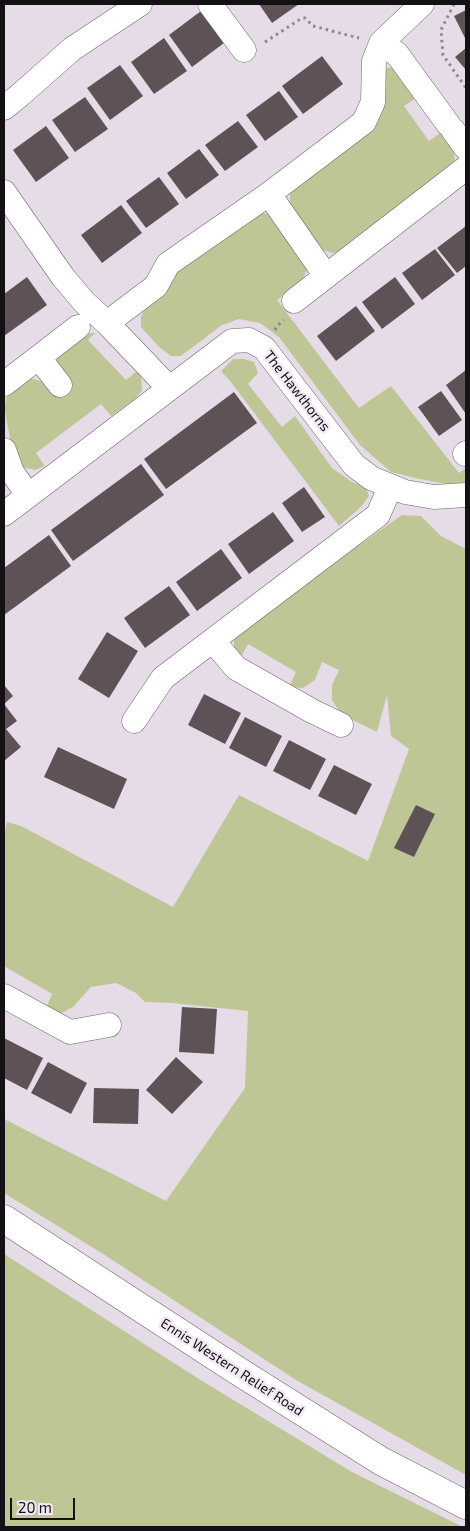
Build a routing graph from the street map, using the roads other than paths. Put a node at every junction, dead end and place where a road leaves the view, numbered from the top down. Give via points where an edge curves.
1 (140, 4) edge
2 (210, 4) edge
3 (422, 4) edge
4 (373, 42) junction
5 (253, 47) road end
6 (4, 108) edge
7 (456, 134) edge
8 (466, 168) edge
9 (4, 192) edge
10 (269, 194) junction
11 (326, 276) junction
12 (294, 301) road end
13 (107, 323) junction
14 (78, 327) dead end
15 (39, 358) junction
16 (4, 384) edge
17 (60, 385) dead end
18 (169, 388) junction
19 (4, 450) edge
20 (390, 487) junction
21 (28, 495) junction
22 (466, 495) edge
23 (4, 514) edge
24 (213, 641) junction
25 (134, 721) dead end
26 (341, 725) dead end
27 (4, 996) edge
28 (110, 1025) dead end
29 (4, 1219) edge
30 (466, 1505) edge

1 - 6 street via 72,49
2 - 5 street
3 - 4 street
4 - 7 street via 397,54
4 - 10 street via 373,102 364,122
8 - 11 street
9 - 13 street via 63,278
10 - 11 street
10 - 13 street via 168,264 156,286
11 - 12 street
13 - 18 street
14 - 15 street
15 - 16 street
15 - 17 street
18 - 20 street, The Hawthorns via 232,341 249,340 264,348 354,465
18 - 21 street, The Hawthorns
19 - 21 street via 12,472
20 - 22 street, The Hawthorns via 434,497
20 - 24 street via 378,515
21 - 23 street, The Hawthorns
24 - 25 street via 163,678
24 - 26 street via 236,668 316,703
27 - 28 street via 70,1032
29 - 30 main road, Ennis Western Relief Road via 380,1461

